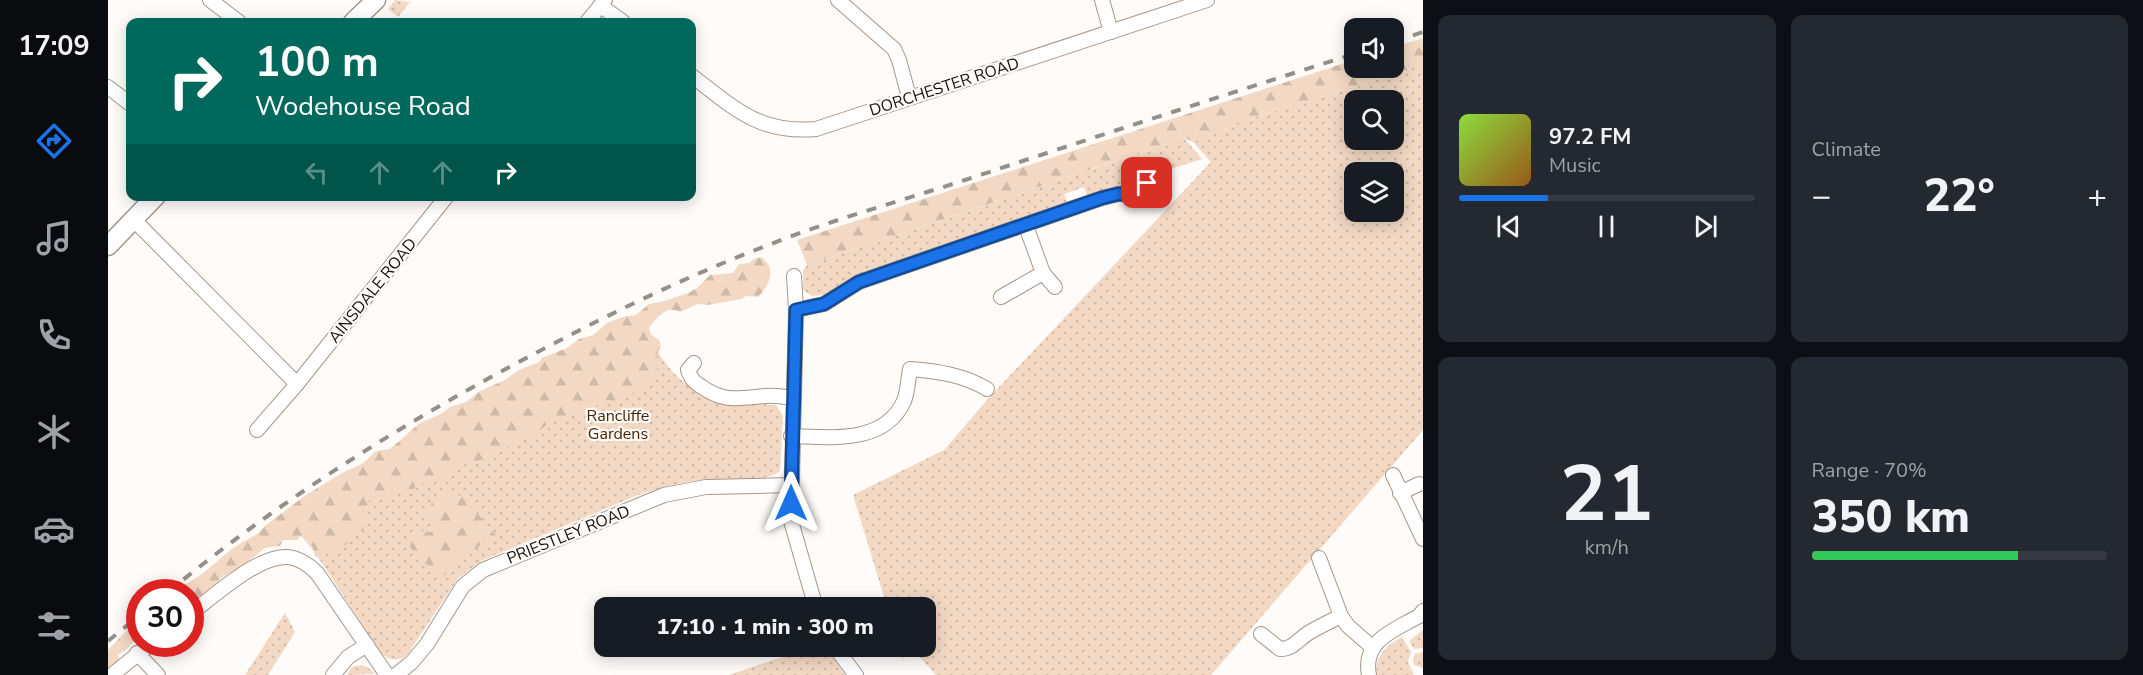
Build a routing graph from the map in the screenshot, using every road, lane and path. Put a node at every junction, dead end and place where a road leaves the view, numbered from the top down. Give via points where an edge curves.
1 (210, 0) edge
2 (376, 0) edge
3 (838, 0) edge
4 (1102, 0) edge
5 (1207, 0) edge
6 (603, 3) edge
7 (234, 18) edge
8 (358, 18) edge
9 (590, 18) edge
10 (619, 18) edge
11 (1111, 32) junction
12 (696, 78) edge
13 (108, 87) edge
14 (909, 97) junction
15 (126, 101) edge
16 (1143, 195) dead end
17 (151, 201) edge
18 (443, 201) edge
19 (133, 219) junction
20 (1026, 226) junction
21 (108, 246) edge
22 (1043, 273) junction
23 (794, 276) dead end
24 (1055, 287) dead end
25 (1001, 297) dead end
26 (796, 310) junction
27 (686, 367) dead end
28 (982, 382) dead end
29 (297, 384) junction
30 (793, 398) junction
31 (257, 430) dead end
32 (791, 436) junction
33 (1393, 475) dead end
34 (1419, 484) dead end
35 (791, 485) junction
36 (1400, 493) junction
37 (1423, 539) edge
38 (1318, 558) dead end
39 (813, 597) edge
40 (204, 604) edge
41 (1423, 611) edge
42 (1341, 616) junction
43 (1261, 634) dead end
44 (367, 645) junction
45 (1372, 647) junction
46 (132, 657) edge
47 (140, 657) edge
48 (842, 657) edge
49 (112, 675) edge
50 (158, 675) edge
51 (333, 675) edge
52 (387, 675) edge
53 (396, 675) edge
54 (856, 675) edge
55 (1369, 675) edge

1 - 7 street
2 - 8 main road
3 - 14 street via 894,49
4 - 11 street
5 - 11 street, DORCHESTER ROAD
6 - 9 street
6 - 10 street
11 - 14 street, DORCHESTER ROAD
12 - 14 street, DORCHESTER ROAD via 747,117 796,131 816,129
13 - 15 street
16 - 20 street via 1102,198
17 - 19 main road
18 - 29 street, AINSDALE ROAD
19 - 21 main road
19 - 29 street
20 - 22 street
20 - 26 street via 859,282 824,304
22 - 24 street
22 - 25 street
23 - 26 street
26 - 30 street
27 - 30 street via 697,384 728,399
28 - 32 street via 910,362 904,400 882,426 864,435
29 - 31 street, AINSDALE ROAD
30 - 32 street
32 - 35 street
33 - 36 street
34 - 36 street
35 - 39 street via 791,521
35 - 53 street, PRIESTLEY ROAD via 706,487 664,495 483,570 463,586 427,644
36 - 37 street
38 - 42 street
40 - 44 street via 255,567 289,557 317,573
41 - 45 street
42 - 43 street via 1307,633 1288,649 1280,649
42 - 45 street
44 - 51 street via 348,657
44 - 52 street
45 - 55 street
46 - 49 street
47 - 50 street
48 - 54 street

